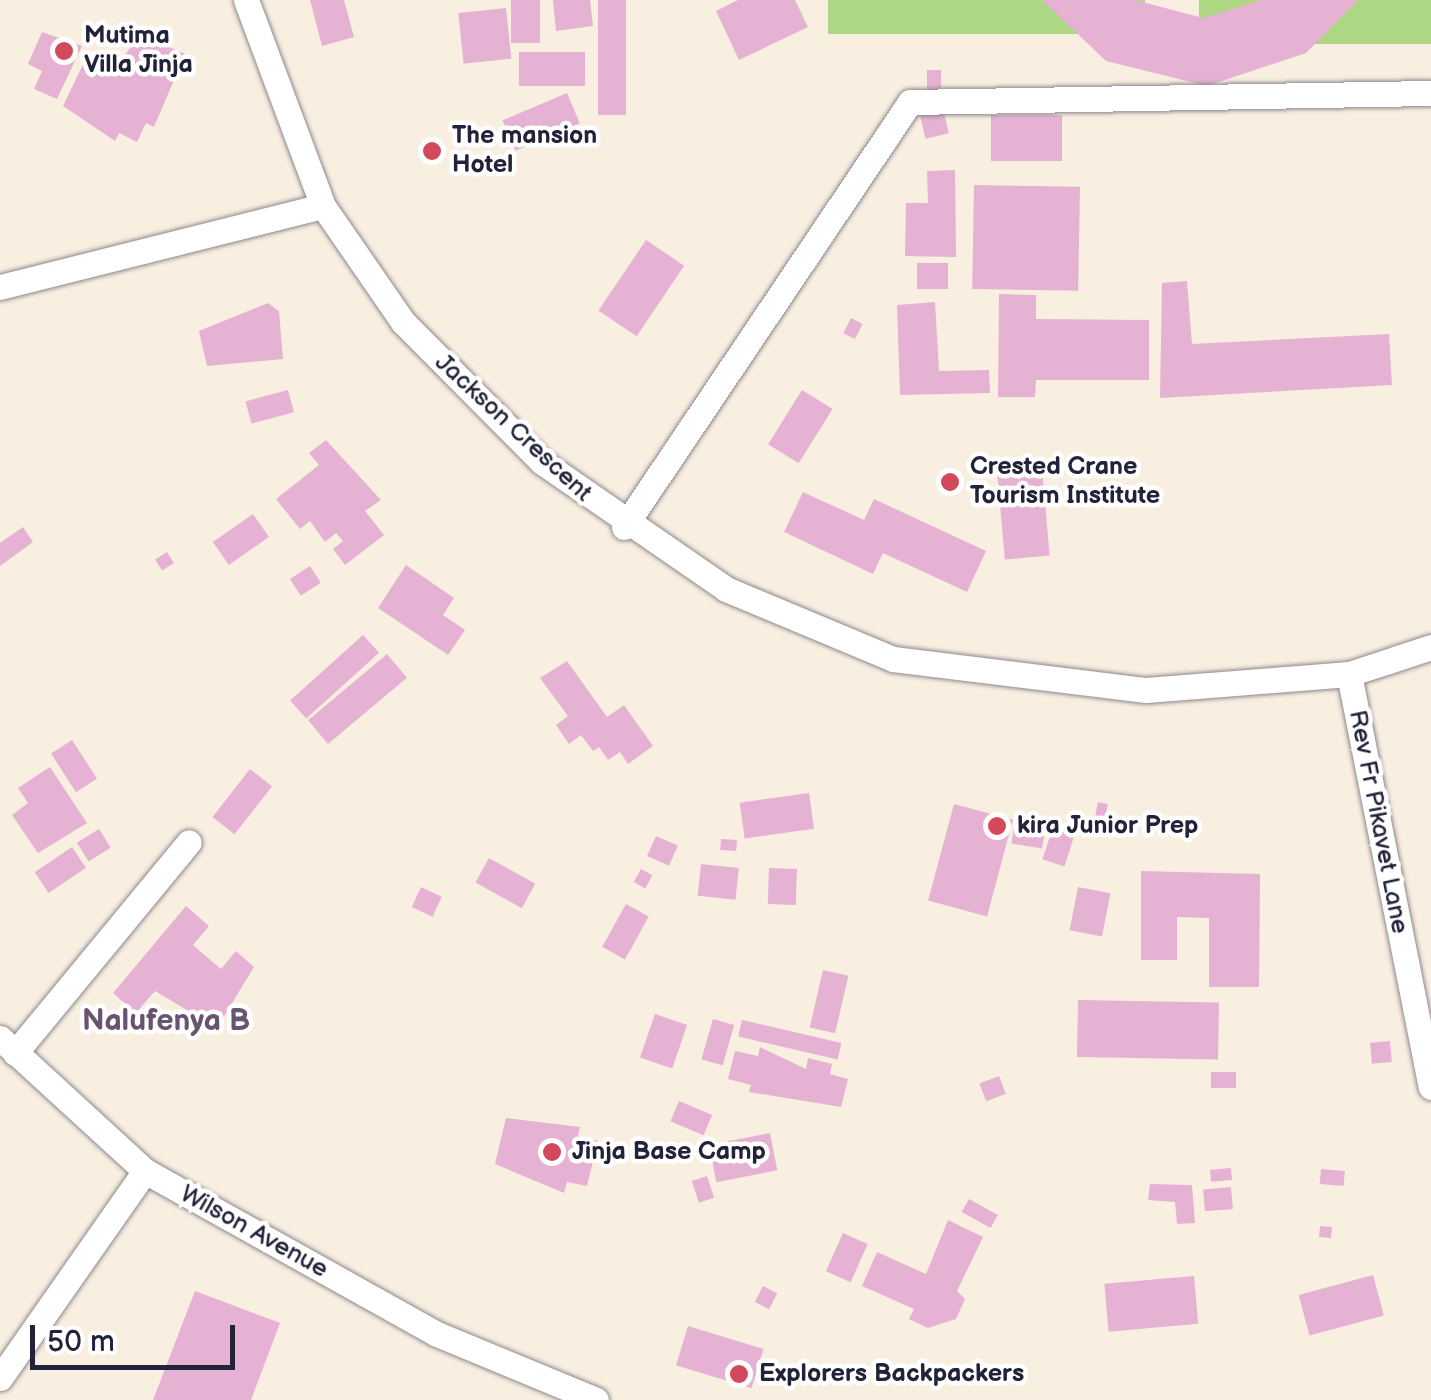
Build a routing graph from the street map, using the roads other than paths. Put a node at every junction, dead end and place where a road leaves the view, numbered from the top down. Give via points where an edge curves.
1 (246, 0) edge
2 (1431, 93) edge
3 (323, 206) junction
4 (0, 287) edge
5 (624, 527) junction
6 (1431, 647) edge
7 (1349, 674) junction
8 (189, 842) dead end
9 (8, 1046) edge
10 (1431, 1087) edge
11 (145, 1171) junction
12 (0, 1378) edge
13 (596, 1400) edge

1 - 3 street, Jackson Crescent
2 - 5 street via 910,102
3 - 4 street
3 - 5 street, Jackson Crescent via 403,322 462,387
5 - 7 street, Jackson Crescent via 815,632 972,675 1146,690
6 - 7 street, Jackson Crescent
7 - 10 street, Rev Fr Pikavet Lane
8 - 9 street
9 - 11 street, Wilson Avenue
11 - 12 street
11 - 13 street, Wilson Avenue via 437,1334

